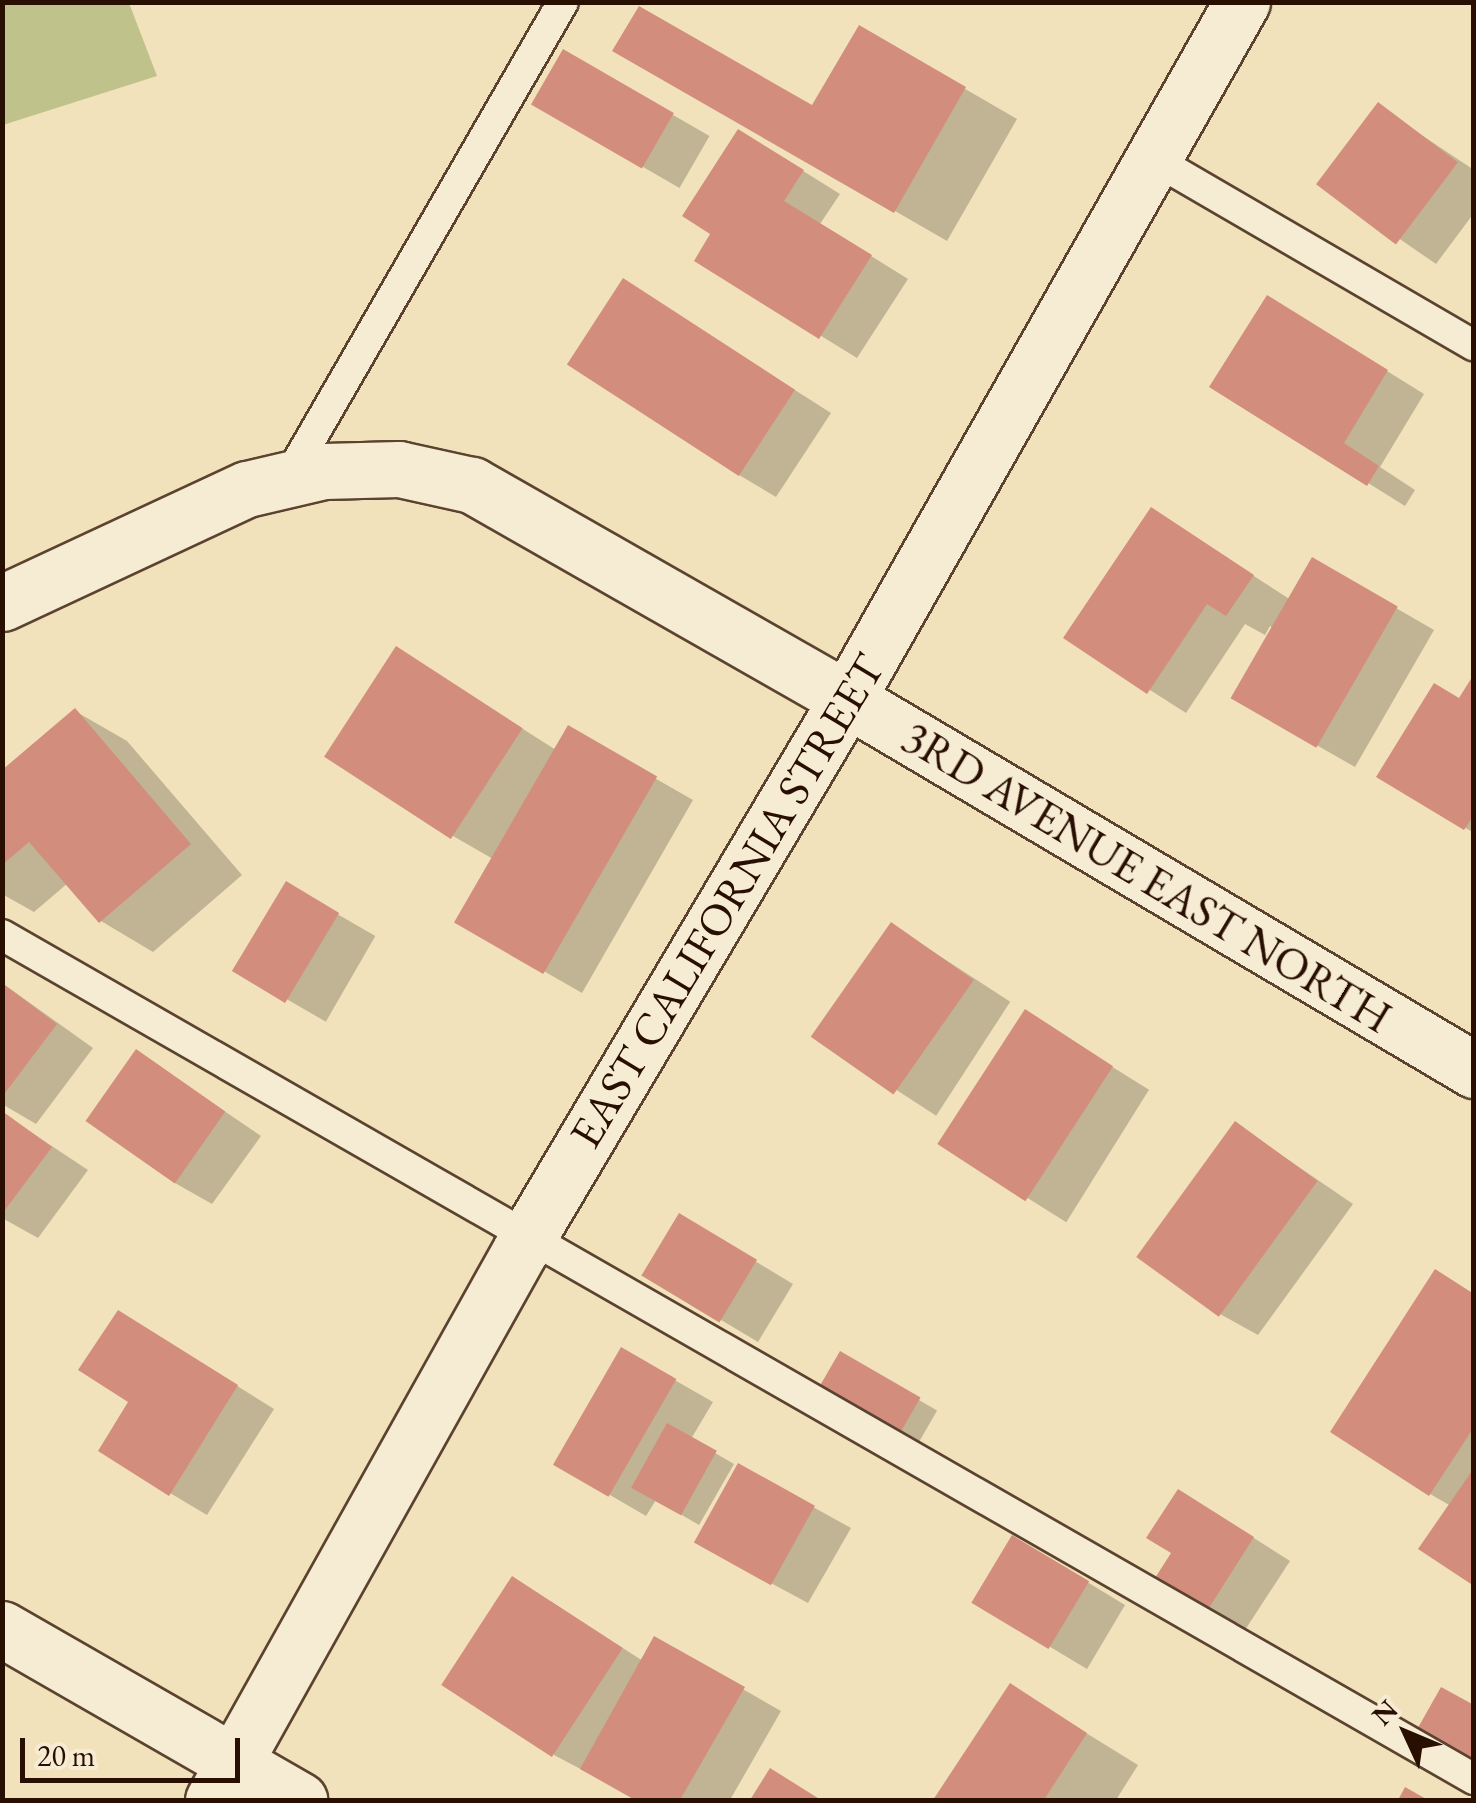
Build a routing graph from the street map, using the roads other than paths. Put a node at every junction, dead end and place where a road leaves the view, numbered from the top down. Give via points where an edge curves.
1 (563, 2) edge
2 (1242, 2) edge
3 (1155, 160) junction
4 (1474, 346) edge
5 (287, 480) junction
6 (2, 603) edge
7 (847, 699) junction
8 (2, 935) edge
9 (1474, 1070) edge
10 (530, 1235) junction
11 (2, 1629) edge
12 (1474, 1780) edge
13 (224, 1782) edge
14 (299, 1800) edge

1 - 5 lane
2 - 3 street, EAST CALIFORNIA STREET
3 - 4 lane
3 - 7 street, EAST CALIFORNIA STREET
5 - 6 street, 3RD AVENUE EAST NORTH via 247,489
5 - 7 street, 3RD AVENUE EAST NORTH via 324,471 399,470 472,486
7 - 9 street, 3RD AVENUE EAST NORTH
7 - 10 street, EAST CALIFORNIA STREET
8 - 10 lane
10 - 12 lane
10 - 13 street, EAST CALIFORNIA STREET
11 - 13 street
13 - 14 street

